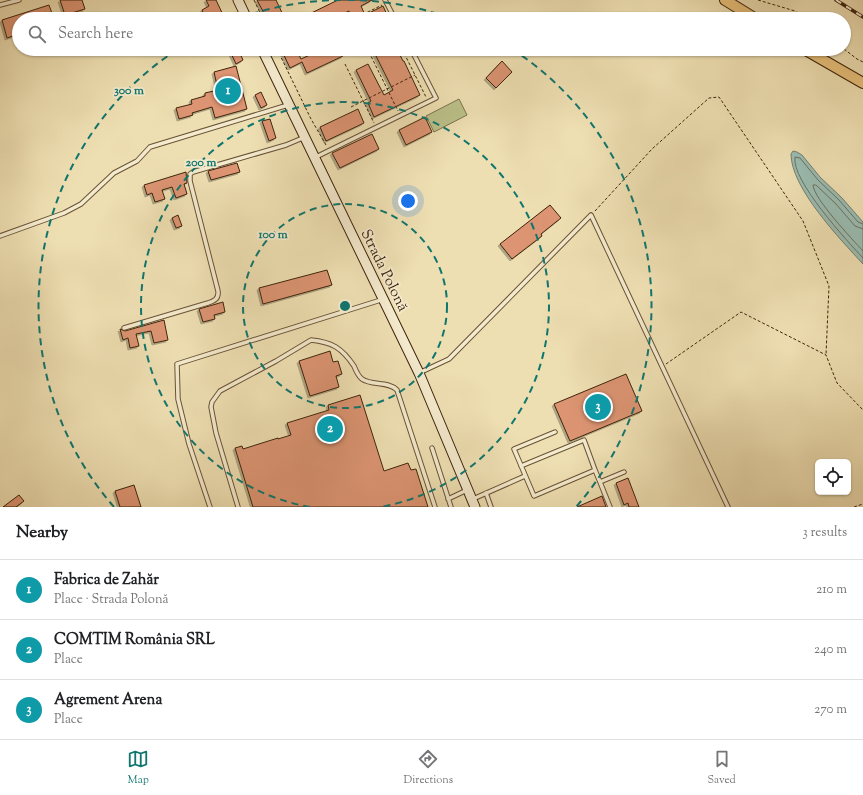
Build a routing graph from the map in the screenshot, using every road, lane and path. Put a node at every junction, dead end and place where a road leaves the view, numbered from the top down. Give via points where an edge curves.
1 (19, 0) edge
2 (238, 0) edge
3 (254, 0) edge
4 (725, 0) edge
5 (758, 0) edge
6 (386, 1) edge
7 (0, 5) edge
8 (244, 12) edge
9 (259, 12) edge
10 (366, 12) edge
11 (392, 12) edge
12 (745, 12) edge
13 (796, 12) edge
14 (851, 54) edge
15 (265, 56) edge
16 (280, 56) edge
17 (371, 56) edge
18 (406, 56) edge
19 (415, 56) edge
20 (816, 56) edge
21 (863, 62) edge
22 (345, 64) dead end
23 (415, 75) junction
24 (863, 83) edge
25 (388, 89) junction
26 (363, 101) junction
27 (428, 101) junction
28 (289, 104) junction
29 (351, 107) dead end
30 (400, 115) junction
31 (376, 127) junction
32 (305, 136) junction
33 (330, 151) junction
34 (315, 158) junction
35 (591, 215) junction
36 (0, 236) edge
37 (384, 299) junction
38 (124, 328) dead end
39 (826, 355) junction
40 (662, 367) junction
41 (419, 373) junction
42 (863, 410) edge
43 (555, 432) dead end
44 (432, 448) dead end
45 (521, 466) junction
46 (595, 470) junction
47 (624, 472) dead end
48 (525, 476) junction
49 (600, 482) junction
50 (468, 489) junction
51 (486, 493) junction
52 (448, 499) junction
53 (474, 503) edge
54 (863, 504) edge
55 (210, 507) edge
56 (238, 507) edge
57 (435, 507) edge
58 (451, 507) edge
59 (491, 507) edge
60 (610, 507) edge
61 (728, 507) edge
62 (854, 507) edge

1 - 7 lane
2 - 8 main road
3 - 9 path
4 - 12 main road
5 - 13 path
6 - 10 path
6 - 11 lane
14 - 21 path
15 - 28 main road, Strada Polonă
16 - 33 path via 311,119
17 - 25 path
18 - 23 path
19 - 27 lane via 436,98
20 - 24 main road
22 - 26 path
23 - 25 path
23 - 27 path
25 - 26 path
25 - 30 path
26 - 29 path
26 - 31 path
27 - 30 lane
28 - 32 main road, Strada Polonă
28 - 36 lane via 150,147 136,161 114,173 80,204 64,213
30 - 31 lane
31 - 33 lane
32 - 34 main road, Strada Polonă
32 - 38 lane via 286,145 190,174 218,297 208,303
33 - 34 lane
34 - 37 main road, Strada Polonă
35 - 39 path via 652,149 709,98 719,97 803,221 829,286
35 - 40 lane
35 - 41 lane via 449,360
37 - 41 main road, Strada Polonă
37 - 55 lane via 177,364 178,399 189,444
39 - 40 path via 741,312
39 - 42 path via 836,382
40 - 61 lane
41 - 50 main road, Strada Polonă
43 - 45 lane via 514,449
44 - 52 lane
45 - 46 lane via 584,440
45 - 48 lane
46 - 48 lane via 534,496
46 - 49 lane
47 - 49 lane
48 - 51 lane
49 - 60 lane
50 - 52 lane
50 - 53 main road, Strada Polonă
51 - 53 lane
51 - 59 lane
52 - 58 lane
54 - 62 path
56 - 57 lane via 216,433 212,402 220,391 311,340 329,344 343,351 363,380 394,386 397,390

